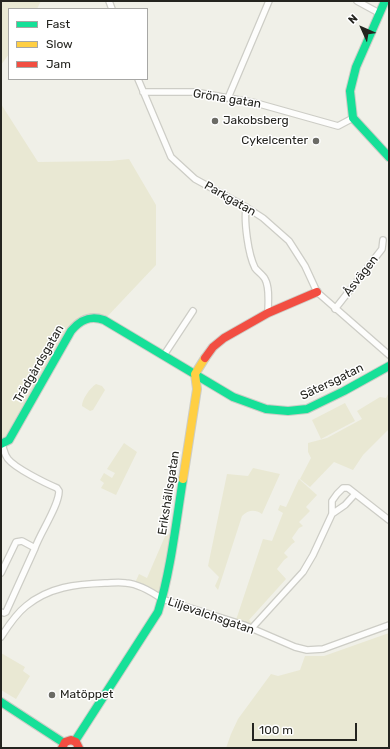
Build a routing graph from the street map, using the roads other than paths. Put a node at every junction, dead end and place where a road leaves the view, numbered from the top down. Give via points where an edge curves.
1 (269, 1) edge
2 (357, 1) edge
3 (386, 1) edge
4 (389, 3) edge
5 (379, 13) junction
6 (138, 80) edge
7 (143, 92) junction
8 (228, 98) junction
9 (353, 118) junction
10 (389, 156) edge
11 (246, 207) junction
12 (383, 240) dead end
13 (317, 292) junction
14 (335, 309) junction
15 (193, 311) dead end
16 (268, 313) junction
17 (86, 317) joint
18 (389, 355) edge
19 (164, 356) junction
20 (389, 366) edge
21 (195, 374) junction
22 (2, 444) edge
23 (356, 494) junction
24 (332, 514) junction
25 (389, 520) edge
26 (35, 548) junction
27 (1, 573) edge
28 (162, 599) junction
29 (1, 612) edge
30 (389, 625) edge
31 (251, 629) junction
32 (1, 637) edge
33 (1, 702) edge
34 (77, 744) edge
35 (63, 745) edge

1 - 8 street
2 - 5 street
3 - 4 street
3 - 5 street
5 - 9 street via 356,67 350,91
6 - 7 street, Parkgatan
7 - 8 street, Gröna gatan via 195,92
7 - 11 street, Parkgatan via 171,157 195,179
8 - 9 street, Gröna gatan via 256,103 338,126
9 - 10 street
11 - 13 street, Parkgatan via 289,241
11 - 16 street via 245,217 251,256 256,268 266,279
12 - 14 street, Åsvägen via 382,249
13 - 14 street, Parkgatan
13 - 16 street
14 - 18 street, Parkgatan
15 - 19 street
16 - 21 street via 218,342
17 - 19 street, Sätersgatan via 99,317
17 - 22 street, Trädgårdsgatan via 71,331 9,440
19 - 21 street, Sätersgatan
20 - 21 street, Sätersgatan via 344,391 300,410 272,410 254,405 233,397
21 - 28 street, Erikshällsgatan via 197,389
22 - 26 street via 5,455 16,466 60,491
23 - 24 street
23 - 24 street via 348,488 343,488 332,501
23 - 25 street
24 - 31 street via 303,572
26 - 27 street via 16,542
26 - 29 street via 6,612
28 - 31 street, Liljevalchsgatan
28 - 32 street, Liljevalchsgatan via 152,592 127,583 68,586 47,592 26,606
28 - 34 street, Erikshällsgatan via 158,612
30 - 31 street, Liljevalchsgatan via 323,649 307,650
33 - 35 street
34 - 35 street via 67,740

